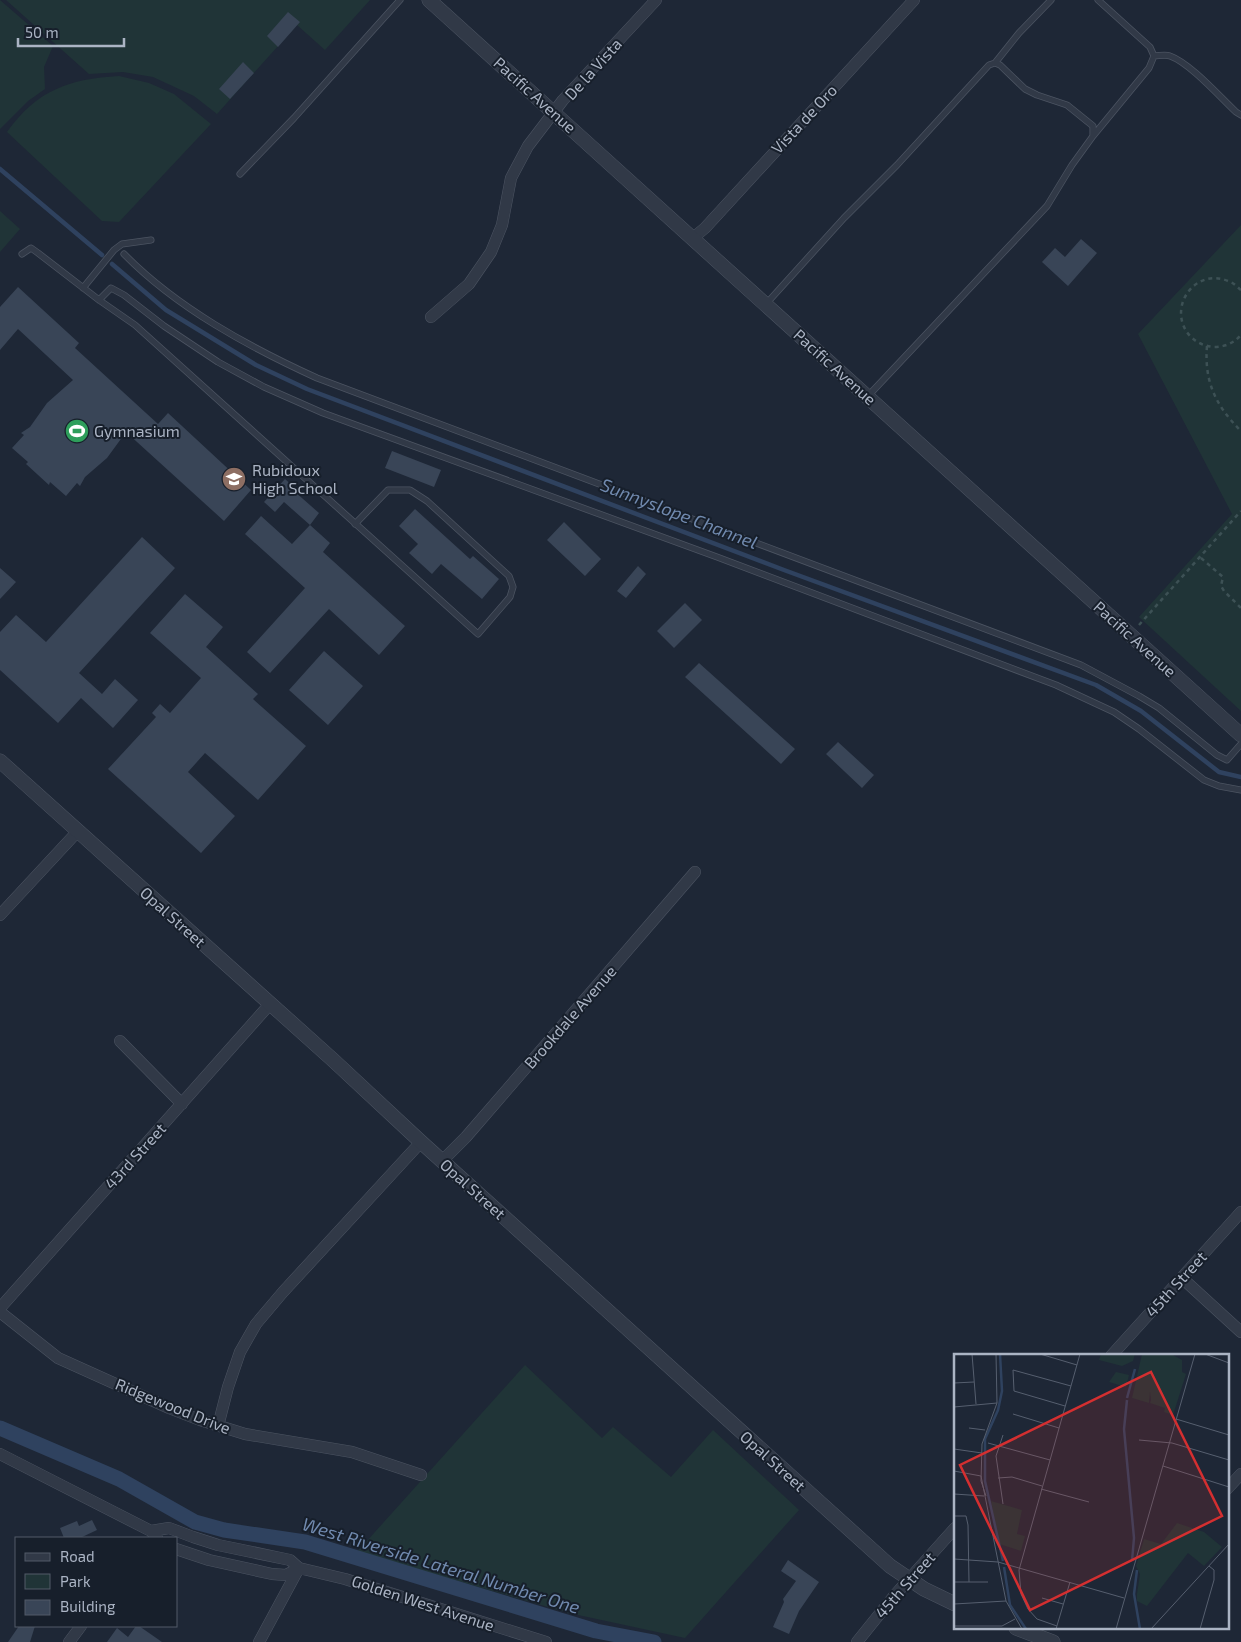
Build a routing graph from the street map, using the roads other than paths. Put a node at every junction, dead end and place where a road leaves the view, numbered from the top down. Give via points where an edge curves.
1 (400, 0) edge
2 (429, 0) edge
3 (656, 0) edge
4 (914, 0) edge
5 (1051, 0) edge
6 (1098, 0) edge
7 (1154, 56) junction
8 (995, 63) junction
9 (554, 113) junction
10 (1241, 115) edge
11 (1093, 136) junction
12 (240, 174) dead end
13 (693, 238) junction
14 (151, 240) dead end
15 (22, 254) dead end
16 (124, 254) dead end
17 (83, 288) junction
18 (99, 300) junction
19 (766, 304) junction
20 (431, 317) dead end
21 (868, 396) junction
22 (355, 524) junction
23 (1241, 735) edge
24 (1241, 744) edge
25 (0, 761) edge
26 (1241, 790) edge
27 (78, 830) junction
28 (695, 872) dead end
29 (0, 915) edge
30 (270, 1004) junction
31 (120, 1041) dead end
32 (182, 1104) junction
33 (421, 1142) junction
34 (442, 1161) junction
35 (1241, 1212) edge
36 (1182, 1278) junction
37 (0, 1310) edge
38 (1241, 1332) edge
39 (1113, 1354) edge
40 (218, 1426) junction
41 (0, 1454) edge
42 (1241, 1474) edge
43 (421, 1475) dead end
44 (1228, 1488) edge
45 (954, 1529) edge
46 (151, 1536) edge
47 (178, 1550) edge
48 (299, 1568) junction
49 (909, 1579) junction
50 (954, 1604) edge
51 (80, 1627) edge
52 (1021, 1630) edge
53 (69, 1642) edge
54 (259, 1642) edge
55 (546, 1642) edge
56 (857, 1642) edge
57 (1053, 1642) edge

1 - 12 lane
2 - 9 street, Pacific Avenue
3 - 9 street, De la Vista
4 - 13 street, Vista de Oro
5 - 8 lane
6 - 7 lane via 1150,47
7 - 10 lane via 1174,58 1196,73
7 - 11 lane via 1149,68
8 - 11 lane via 1031,92 1067,105 1093,126
8 - 19 lane via 989,64
9 - 13 street, Pacific Avenue
9 - 20 street, De la Vista via 528,146 511,178 502,224 491,252 469,284
11 - 21 lane via 1047,206
13 - 19 street, Pacific Avenue
14 - 17 lane via 122,244
15 - 17 lane via 31,248
16 - 24 lane via 189,307 237,338 317,378 1081,665 1159,708 1226,760
17 - 18 lane
18 - 22 lane via 134,325
18 - 26 lane via 111,288 116,290 218,362 323,413 1056,685 1133,724 1204,780
19 - 21 street, Pacific Avenue
21 - 23 street, Pacific Avenue
22 - 22 lane via 388,490 410,490 427,501 509,576 513,587 510,597 478,634
25 - 27 street, Opal Street
27 - 29 street
27 - 30 street, Opal Street
28 - 34 street, Brookdale Avenue
30 - 32 street, 43rd Street
30 - 33 street, Opal Street
31 - 32 street
32 - 37 street, 43rd Street
33 - 34 street, Opal Street
33 - 40 street via 256,1324 240,1352
34 - 49 street, Opal Street via 875,1553
35 - 36 street, 45th Street
36 - 38 street
36 - 39 street, 45th Street
37 - 40 street, Ridgewood Drive via 58,1358 169,1408
40 - 43 street, Ridgewood Drive via 245,1434 352,1452
41 - 46 street, Golden West Avenue
42 - 44 street
45 - 49 street, 45th Street
46 - 48 street, Golden West Avenue via 169,1528 218,1545 290,1560
47 - 48 street, Golden West Avenue via 272,1574 286,1575
48 - 54 street
48 - 55 street, Golden West Avenue via 345,1579
49 - 50 street, Opal Street
49 - 56 street, 45th Street
51 - 53 street
52 - 57 street

